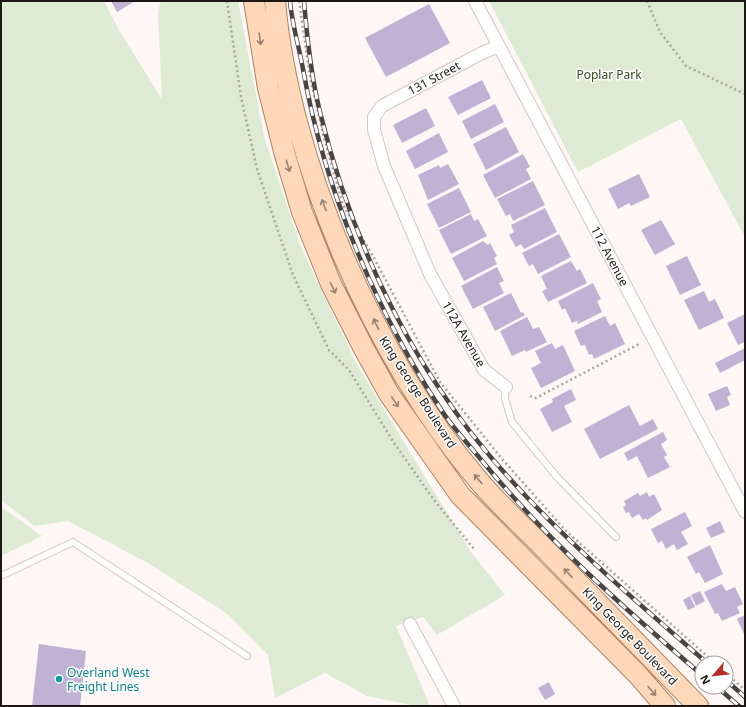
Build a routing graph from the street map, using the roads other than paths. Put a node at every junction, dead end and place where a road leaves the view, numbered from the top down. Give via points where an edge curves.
1 (254, 1) edge
2 (275, 1) edge
3 (475, 1) edge
4 (499, 46) junction
5 (374, 117) joint
6 (506, 387) joint
7 (745, 512) edge
8 (616, 537) dead end
9 (1, 576) edge
10 (410, 624) dead end
11 (247, 656) dead end
12 (454, 706) edge
13 (665, 706) edge
14 (698, 706) edge

1 -> 13 main road, King George Boulevard via 268,88 302,212 331,284 389,394 460,495 638,675
14 -> 2 main road, King George Boulevard via 480,482 444,437 409,382 380,333 351,274 303,146 277,31
3 - 4 street, 112 Avenue
4 - 5 street, 131 Street via 482,52 382,106
4 - 7 street, 112 Avenue
5 - 6 street, 112A Avenue via 374,130 384,166 430,274 484,370
6 - 8 lane, 112A Avenue via 505,399 512,422 557,477
9 - 11 lane via 73,542
10 - 12 street

